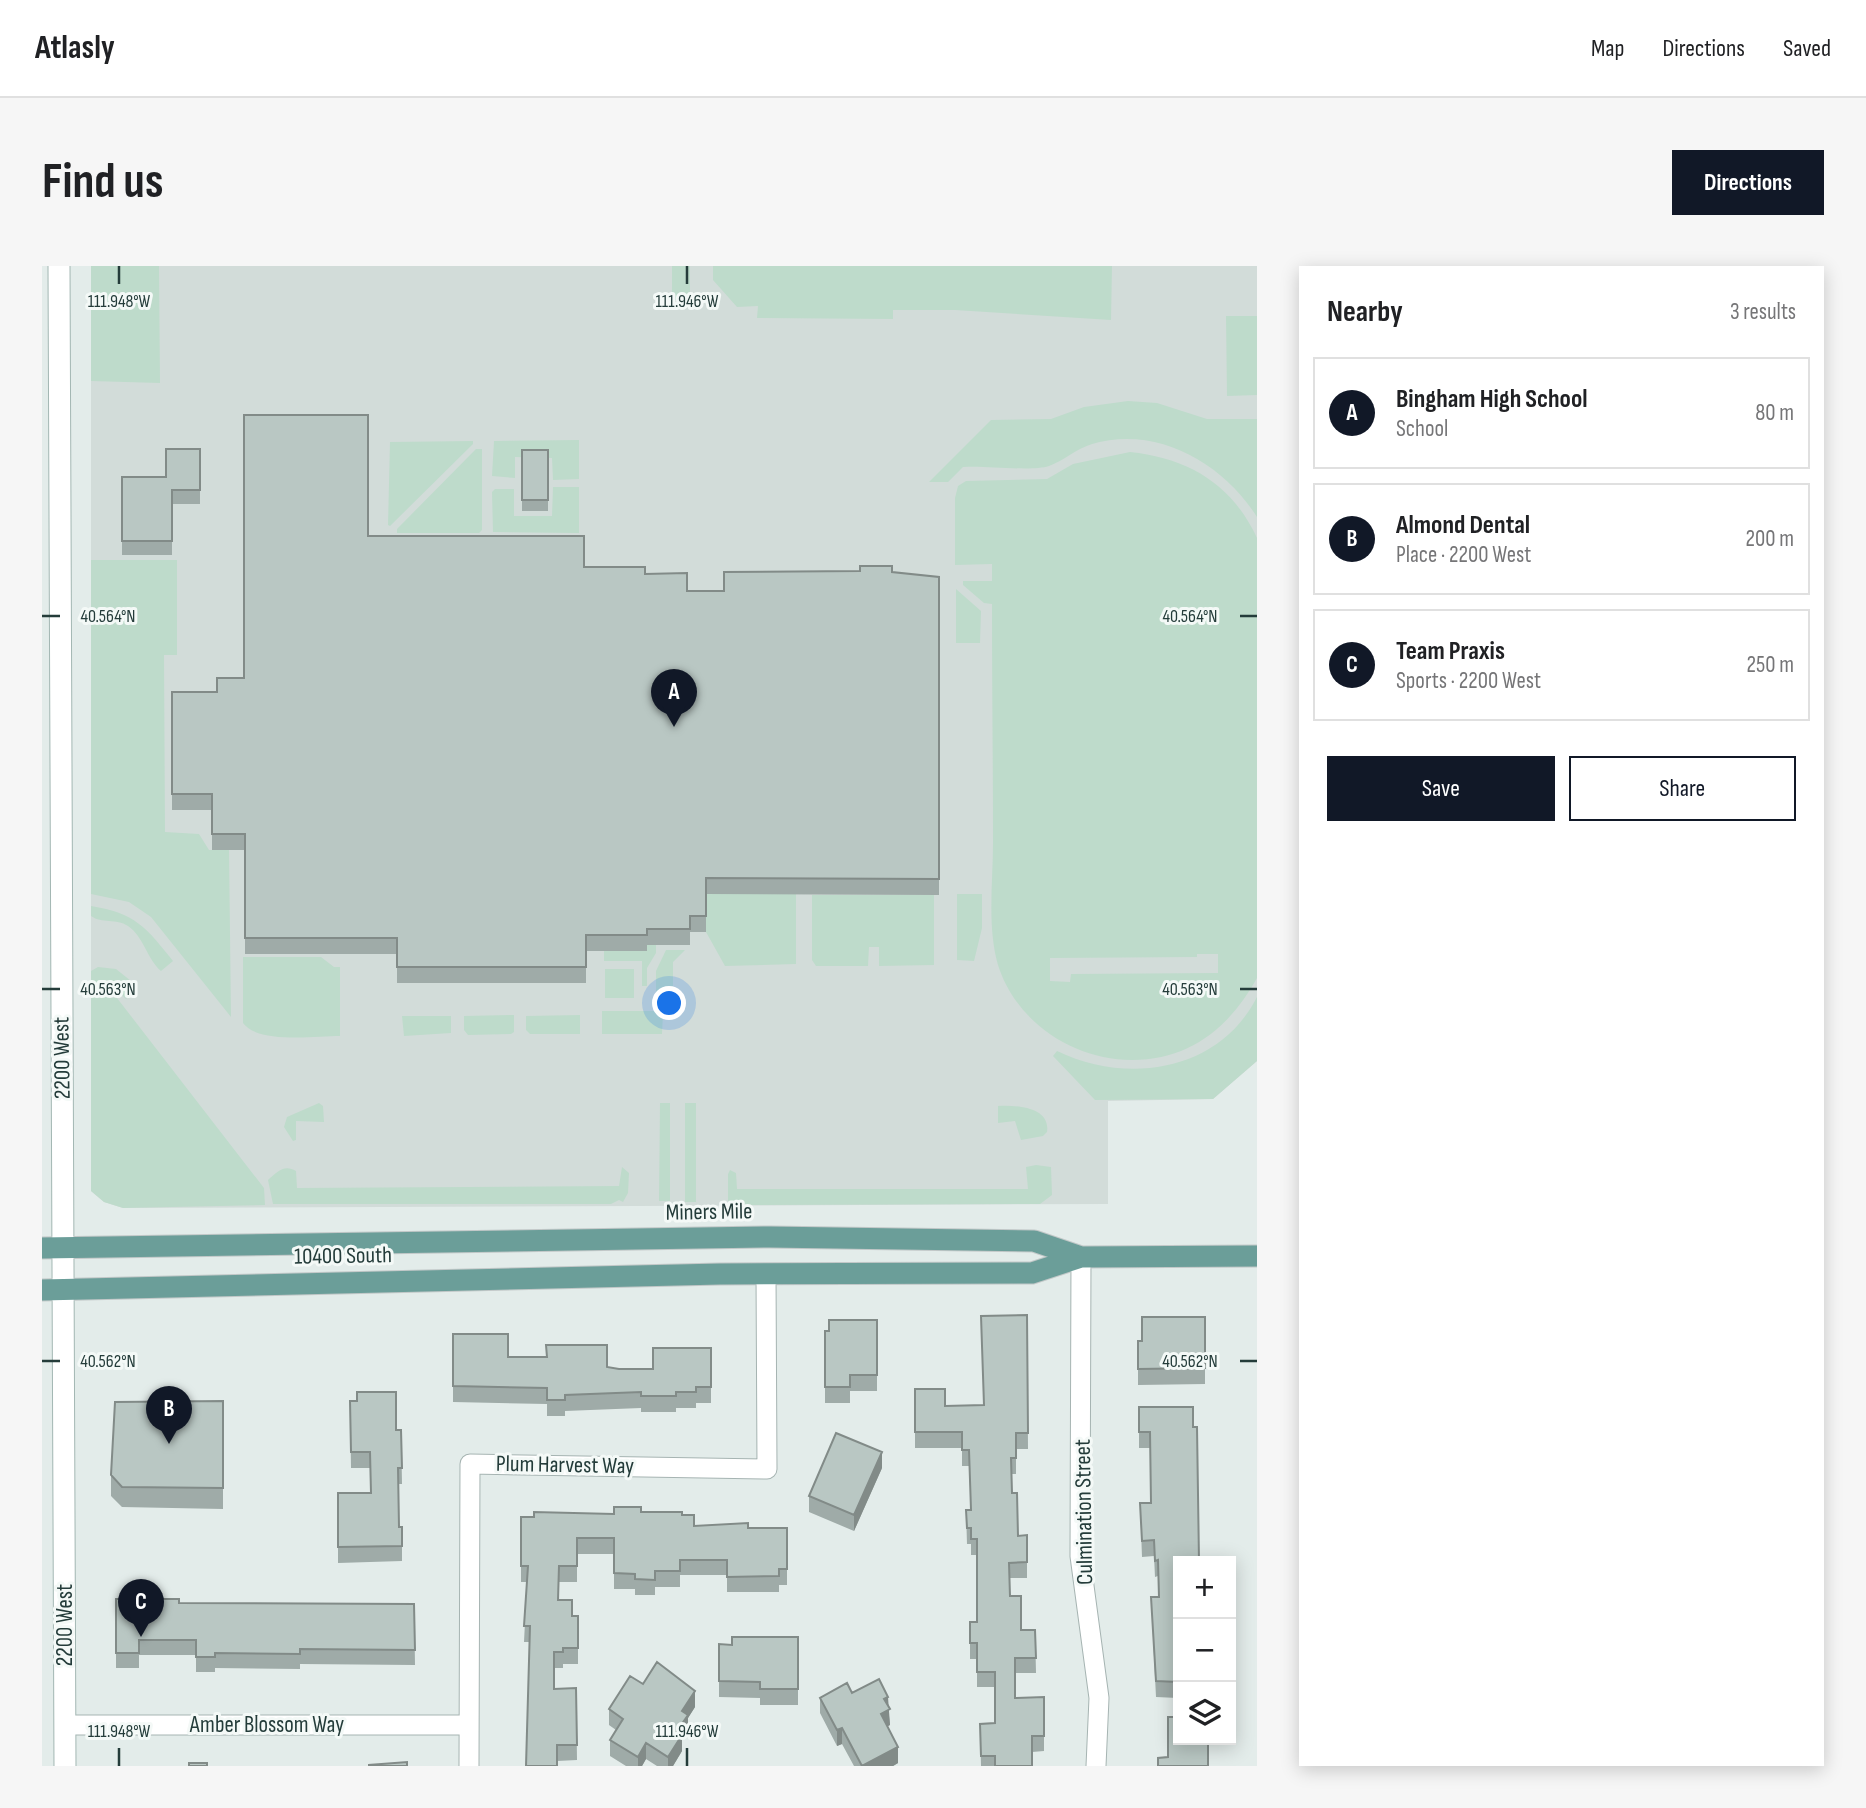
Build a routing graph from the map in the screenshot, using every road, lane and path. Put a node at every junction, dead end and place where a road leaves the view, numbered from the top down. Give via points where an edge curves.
1 (59, 266) edge
2 (336, 1241) joint
3 (64, 1247) junction
4 (42, 1248) edge
5 (1257, 1256) edge
6 (1081, 1257) junction
7 (766, 1273) junction
8 (645, 1275) joint
9 (64, 1289) junction
10 (42, 1290) edge
11 (65, 1725) junction
12 (469, 1725) junction
13 (65, 1766) edge
14 (469, 1766) edge
15 (1096, 1766) edge

1 - 3 street, 2200 West
2 - 3 main road, 10400 South
2 - 6 main road, Miners Mile via 770,1237 1034,1241
3 - 4 main road, 10400 South
3 - 9 street, 2200 West
5 - 6 main road, Miners Mile
6 - 7 main road, Miners Mile via 1032,1273
6 - 15 street, Culmination Street via 1080,1556 1099,1698
7 - 8 main road, Miners Mile
7 - 12 street, Plum Harvest Way via 767,1469 470,1464
8 - 9 main road, 10400 South
9 - 10 main road, 10400 South
9 - 11 street, 2200 West
11 - 12 street, Amber Blossom Way
11 - 13 street, 2200 West
12 - 14 street, Plum Harvest Way

